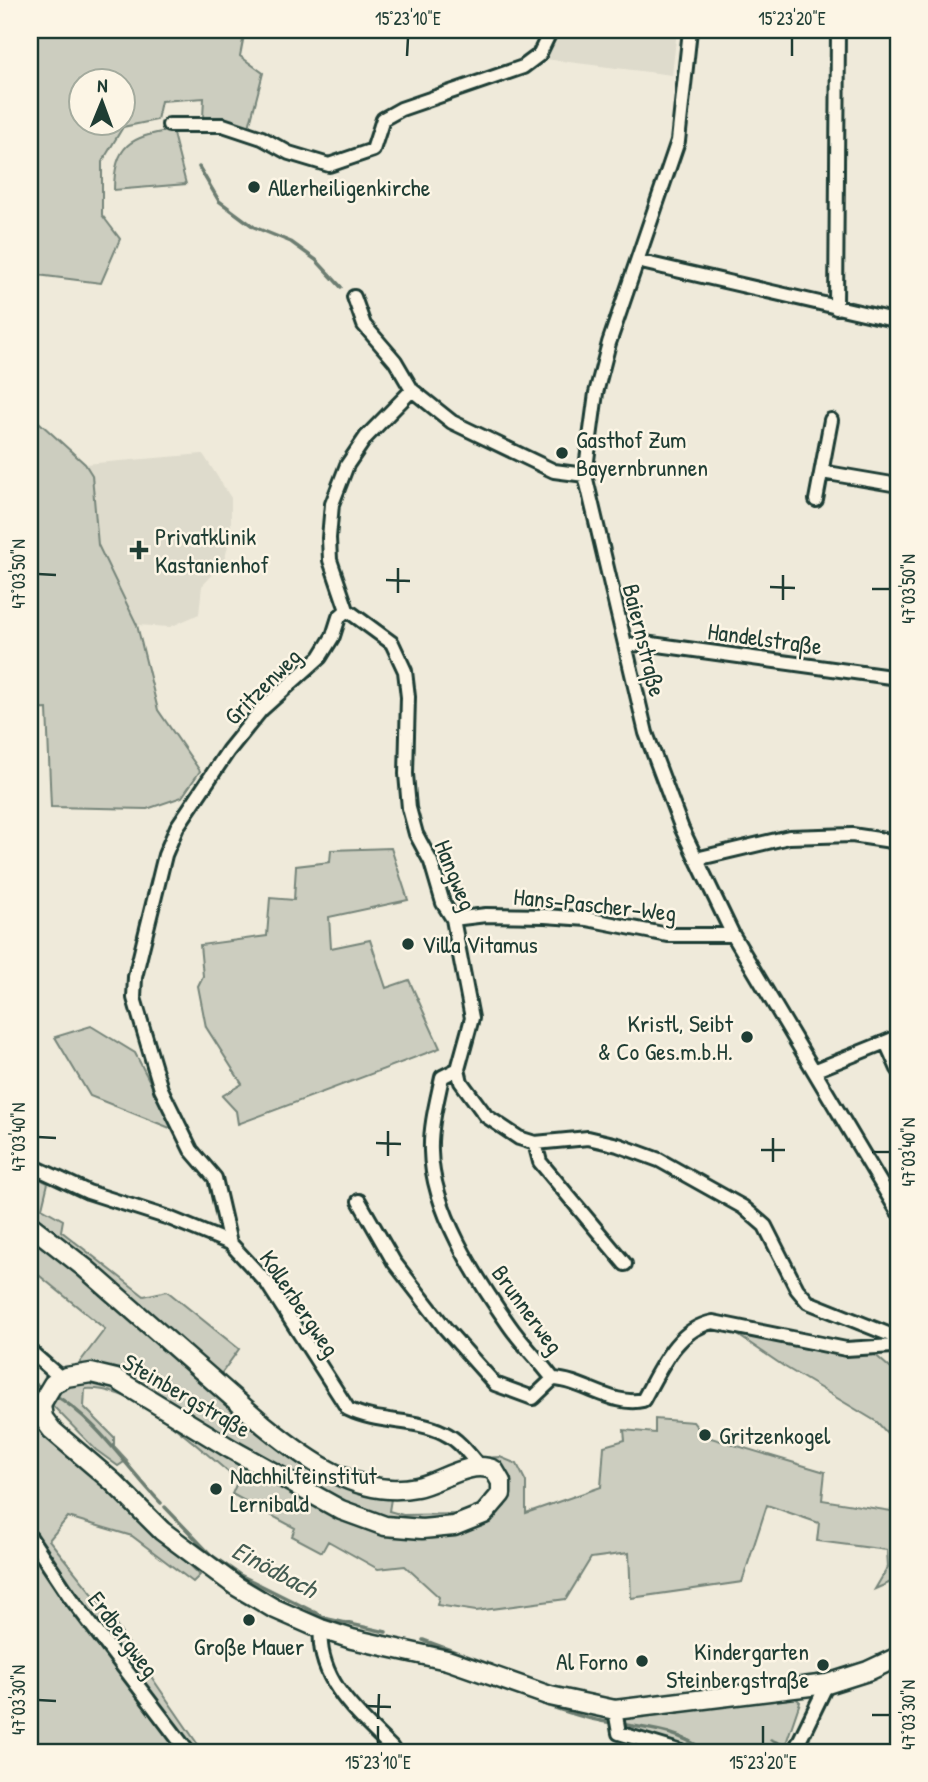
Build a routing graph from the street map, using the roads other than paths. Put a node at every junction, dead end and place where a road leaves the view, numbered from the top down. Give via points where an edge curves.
1 (551, 30) edge
2 (690, 30) edge
3 (838, 30) edge
4 (169, 125) dead end
5 (637, 261) junction
6 (354, 297) dead end
7 (836, 308) junction
8 (898, 321) edge
9 (412, 390) junction
10 (831, 420) dead end
11 (822, 472) junction
12 (585, 475) junction
13 (898, 485) edge
14 (816, 500) dead end
15 (347, 610) junction
16 (626, 646) junction
17 (898, 678) edge
18 (898, 842) edge
19 (696, 859) junction
20 (453, 919) junction
21 (733, 934) junction
22 (892, 1040) edge
23 (458, 1069) junction
24 (898, 1069) edge
25 (816, 1070) junction
26 (535, 1143) junction
27 (30, 1165) edge
28 (359, 1201) dead end
29 (898, 1212) edge
30 (30, 1225) edge
31 (230, 1243) junction
32 (625, 1264) dead end
33 (898, 1338) edge
34 (30, 1351) edge
35 (553, 1379) junction
36 (58, 1382) junction
37 (38, 1412) edge
38 (480, 1466) junction
39 (30, 1537) edge
40 (320, 1629) junction
41 (898, 1657) edge
42 (827, 1684) junction
43 (616, 1722) junction
44 (391, 1748) dead end
45 (795, 1749) edge
46 (188, 1752) edge
47 (682, 1752) edge

1 - 4 street via 539,55 523,67 401,109 383,119 373,150 329,165 223,125
2 - 5 street, Baiernstraße via 678,141
3 - 7 street
5 - 7 street
5 - 12 street, Baiernstraße via 596,393
6 - 9 street via 364,325
7 - 8 street
9 - 12 street via 452,422 531,461 565,474
9 - 15 street via 366,437 347,465 332,504 330,560
10 - 11 street
11 - 13 street
11 - 14 street
12 - 16 street, Baiernstraße
15 - 20 street, Hangweg via 383,635 401,657 408,697 409,808
15 - 31 street, Gritzenweg via 320,657 261,710 177,827 165,855 135,977 134,998 160,1089 191,1150 215,1178
16 - 17 street, Handelstraße via 644,643
16 - 19 street, Baiernstraße via 646,733
18 - 19 street via 852,835 789,837
19 - 21 street, Baiernstraße
20 - 21 street, Hans-Pascher-Weg via 545,916 668,935
20 - 23 street, Hangweg via 472,1017
21 - 25 street, Baiernstraße
22 - 24 street
22 - 25 street
23 - 26 street via 461,1082 486,1116 502,1130
23 - 35 street, Brunnerweg via 442,1077 436,1106 431,1152 441,1206 510,1328
25 - 29 street, Baiernstraße
26 - 32 street via 540,1162
26 - 33 street via 601,1140 659,1160 754,1214 808,1302
27 - 31 street, Kollerbergweg via 88,1192
28 - 35 street, Brunnerweg via 394,1262 495,1384 533,1398
30 - 38 main road, Steinbergstraße via 264,1425 327,1469 352,1482 397,1490
31 - 38 street, Kollerbergweg via 267,1283 348,1409 443,1433
33 - 35 street via 893,1346 846,1349 713,1322 701,1324 674,1347 643,1400 630,1403 569,1380
34 - 36 street
36 - 37 main road
36 - 38 main road, Steinbergstraße via 82,1373 116,1379 341,1510 385,1526 422,1530 484,1514 499,1498 501,1482 494,1469
37 - 40 main road via 162,1531 236,1586
39 - 46 street, Erdbergweg
40 - 43 main road via 447,1660
40 - 44 street via 321,1651 330,1677 349,1705
41 - 42 main road
42 - 43 main road
42 - 45 street
43 - 47 street

